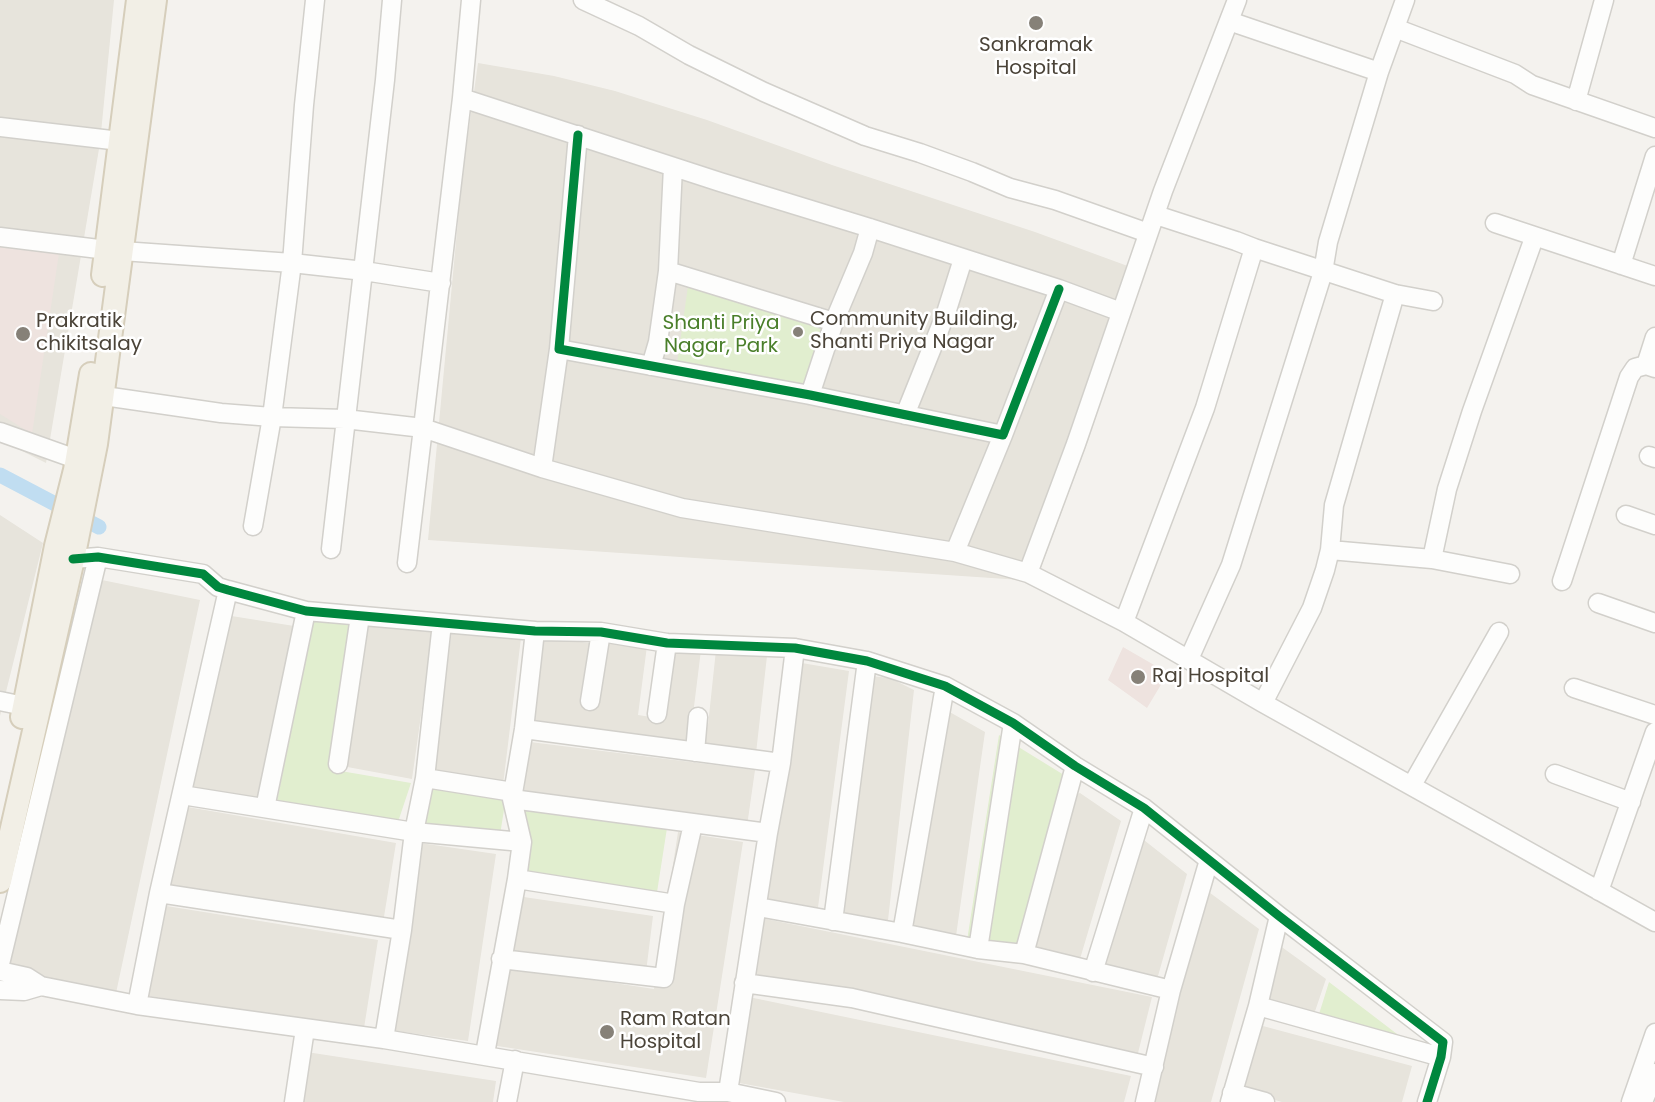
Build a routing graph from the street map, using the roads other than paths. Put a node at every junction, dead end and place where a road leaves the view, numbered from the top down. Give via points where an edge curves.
1 (138, 0) edge
2 (155, 0) edge
3 (315, 0) edge
4 (392, 0) edge
5 (471, 0) edge
6 (583, 0) edge
7 (1237, 0) edge
8 (1405, 0) edge
9 (1604, 0) edge
10 (1229, 21) junction
11 (1395, 28) junction
12 (1379, 72) junction
13 (462, 98) junction
14 (1576, 101) junction
15 (0, 128) edge
16 (1655, 128) edge
17 (578, 135) junction
18 (120, 141) junction
19 (1655, 156) edge
20 (673, 167) junction
21 (1156, 215) junction
22 (1495, 223) dead end
23 (870, 228) junction
24 (1148, 233) junction
25 (0, 237) edge
26 (1534, 238) junction
27 (1254, 248) junction
28 (115, 250) junction
29 (963, 259) junction
30 (292, 263) junction
31 (1621, 265) junction
32 (364, 271) junction
33 (668, 271) junction
34 (1323, 272) junction
35 (1655, 276) edge
36 (441, 283) junction
37 (1059, 289) junction
38 (1395, 294) junction
39 (1433, 301) dead end
40 (1121, 312) junction
41 (834, 322) junction
42 (1655, 337) edge
43 (559, 349) junction
44 (651, 366) junction
45 (1650, 367) edge
46 (810, 395) junction
47 (104, 396) junction
48 (905, 415) junction
49 (272, 417) junction
50 (345, 419) junction
51 (423, 428) junction
52 (0, 432) edge
53 (1004, 435) junction
54 (81, 466) junction
55 (542, 468) junction
56 (1626, 515) dead end
57 (253, 525) dead end
58 (1655, 525) edge
59 (331, 549) dead end
60 (1330, 550) junction
61 (68, 551) junction
62 (956, 552) junction
63 (98, 557) junction
64 (1431, 559) junction
65 (407, 563) dead end
66 (1028, 573) junction
67 (1510, 574) dead end
68 (1562, 581) dead end
69 (228, 591) junction
70 (1598, 603) dead end
71 (306, 611) junction
72 (360, 616) junction
73 (1124, 622) junction
74 (442, 623) junction
75 (1655, 623) edge
76 (535, 631) junction
77 (601, 632) junction
78 (1499, 632) dead end
79 (667, 643) junction
80 (795, 648) junction
81 (1189, 659) junction
82 (867, 662) junction
83 (945, 686) junction
84 (1574, 688) dead end
85 (0, 700) edge
86 (590, 701) dead end
87 (1263, 703) junction
88 (24, 706) junction
89 (657, 714) dead end
90 (1655, 715) edge
91 (698, 717) dead end
92 (1013, 723) junction
93 (524, 729) junction
94 (1655, 732) edge
95 (695, 752) junction
96 (782, 763) junction
97 (338, 764) dead end
98 (1075, 766) junction
99 (1555, 774) dead end
100 (425, 778) junction
101 (1412, 785) junction
102 (182, 795) junction
103 (512, 796) junction
104 (1631, 802) junction
105 (265, 808) junction
106 (1144, 808) junction
107 (17, 812) edge
108 (693, 824) junction
109 (414, 832) junction
110 (768, 833) junction
111 (522, 842) junction
112 (1209, 860) junction
113 (517, 879) junction
114 (0, 881) edge
115 (1599, 891) junction
116 (159, 893) junction
117 (675, 904) junction
118 (758, 908) junction
119 (1279, 916) junction
120 (833, 921) junction
121 (1655, 922) edge
122 (402, 930) junction
123 (902, 933) junction
124 (978, 949) junction
125 (1024, 954) junction
126 (501, 959) junction
127 (0, 964) edge
128 (0, 970) edge
129 (1093, 972) junction
130 (744, 983) junction
131 (41, 986) junction
132 (1171, 990) junction
133 (1, 994) edge
134 (137, 1005) junction
135 (1258, 1006) junction
136 (305, 1029) junction
137 (1655, 1033) edge
138 (384, 1039) junction
139 (485, 1054) junction
140 (1441, 1057) junction
141 (515, 1060) junction
142 (1154, 1067) junction
143 (728, 1092) junction
144 (698, 1097) edge
145 (1231, 1098) edge
146 (294, 1102) edge
147 (507, 1102) edge
148 (776, 1102) edge
149 (1145, 1102) edge
150 (1265, 1102) edge
151 (1427, 1102) edge
152 (1631, 1102) edge

1 - 18 main road
2 - 28 main road
3 - 30 street
4 - 32 street
5 - 13 street
6 - 24 street via 764,92 865,136
7 - 10 street
8 - 11 street
9 - 14 street
10 - 12 street
10 - 21 street
11 - 12 street
11 - 14 street
12 - 34 street via 1328,242
13 - 17 street
13 - 36 street
14 - 16 street
15 - 18 street
17 - 20 street
17 - 43 street
18 - 28 main road
19 - 31 street
20 - 23 street
20 - 33 street
21 - 24 street
21 - 27 street
22 - 26 street
23 - 29 street
23 - 41 street
24 - 40 street
25 - 28 street
26 - 31 street
26 - 64 street via 1472,411 1447,489
27 - 34 street
27 - 73 street via 1205,408
28 - 30 street
28 - 47 main road
28 - 54 main road via 88,394
29 - 37 street
29 - 48 street
30 - 32 street
30 - 49 street
31 - 35 street
32 - 36 street
32 - 50 street
33 - 41 street
33 - 44 street
34 - 38 street
34 - 81 street via 1232,565
36 - 51 street
37 - 40 street
37 - 53 street
38 - 39 street
38 - 60 street via 1334,505
40 - 66 street
41 - 46 street
42 - 45 street
43 - 44 street
43 - 55 street
44 - 46 street
45 - 68 street via 1635,368 1629,377
46 - 48 street
47 - 49 street
47 - 54 main road
48 - 53 street
49 - 50 street
49 - 57 street
50 - 51 street
50 - 59 street
51 - 55 street
51 - 65 street
52 - 54 street
53 - 62 street
54 - 61 main road
55 - 62 street via 682,508
56 - 58 street
60 - 64 street
60 - 87 street via 1312,608
61 - 63 street
61 - 88 main road
61 - 107 main road
62 - 66 street
63 - 69 street via 203,574
63 - 107 street
64 - 67 street
66 - 73 street
69 - 71 street
69 - 102 street
70 - 75 street
71 - 72 street
71 - 105 street
72 - 74 street
72 - 97 street
73 - 81 street
74 - 76 street
74 - 100 street
76 - 77 street
76 - 93 street
77 - 79 street
77 - 86 street
78 - 101 street
79 - 80 street
79 - 89 street
80 - 82 street
80 - 96 street
81 - 87 street
82 - 83 street
82 - 120 street
83 - 92 street
83 - 123 street
84 - 90 street
85 - 88 street
87 - 101 street
88 - 107 main road
91 - 95 street
92 - 98 street
92 - 124 street
93 - 95 street
93 - 103 street
94 - 104 street
95 - 96 street
96 - 110 street
98 - 106 street
98 - 125 street
99 - 104 street
100 - 103 street
100 - 109 street
101 - 115 street
102 - 105 street
102 - 116 street
103 - 108 street
103 - 111 street
104 - 115 street
105 - 109 street
106 - 112 street
106 - 129 street
107 - 114 main road
107 - 127 street
108 - 110 street
108 - 117 street
109 - 111 street
109 - 122 street
110 - 118 street
111 - 113 street
112 - 119 street
112 - 132 street
113 - 117 street
113 - 126 street
115 - 121 street
116 - 122 street
116 - 134 street
117 - 126 street via 664,978
118 - 120 street
118 - 130 street
119 - 135 street
119 - 140 street via 1443,1042
120 - 123 street
122 - 138 street
123 - 124 street
124 - 125 street
125 - 129 street
126 - 139 street
128 - 131 street via 27,977
129 - 132 street
130 - 142 street via 852,998
130 - 143 street
131 - 133 street
131 - 134 street
132 - 142 street
134 - 136 street
135 - 140 street
135 - 145 street
136 - 138 street
136 - 146 street
137 - 152 street
138 - 139 street
139 - 141 street
140 - 151 street
141 - 144 street
141 - 147 street
142 - 149 street
143 - 144 street
143 - 148 street
145 - 150 street

